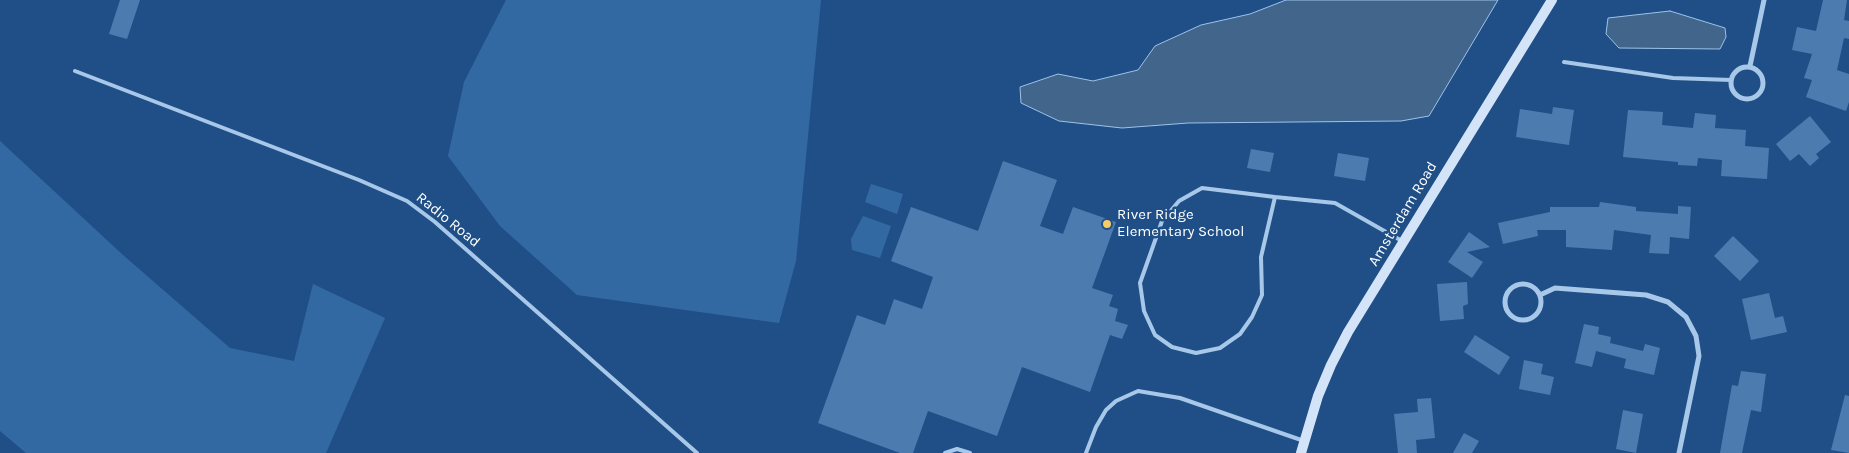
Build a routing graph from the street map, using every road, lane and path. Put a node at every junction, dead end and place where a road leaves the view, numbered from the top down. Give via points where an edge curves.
1 (1552, 0) edge
2 (1764, 0) edge
3 (1564, 62) dead end
4 (1750, 66) junction
5 (75, 71) dead end
6 (1731, 80) junction
7 (1275, 197) junction
8 (1404, 242) junction
9 (1540, 295) junction
10 (1304, 442) junction
11 (697, 453) edge
12 (945, 453) edge
13 (970, 453) edge
14 (1086, 453) edge
15 (1301, 453) edge
16 (1679, 453) edge

1 - 8 main road, Amsterdam Road
2 - 4 street
3 - 6 lane via 1673,78
4 - 6 street via 1736,72
4 - 6 street via 1759,71 1764,81 1764,87 1757,96 1742,98 1733,91
5 - 11 lane, Radio Road via 407,201 435,222
7 - 7 lane via 1202,188 1180,201 1162,221 1140,283 1144,311 1154,335 1172,347 1196,353 1220,348 1240,334 1252,318 1262,295 1261,257
7 - 8 lane via 1335,204
8 - 10 main road, Amsterdam Road via 1331,365
9 - 9 street via 1533,286 1516,286 1505,300 1508,311 1517,319 1528,320 1541,307
9 - 16 street via 1556,288 1646,295 1668,302 1686,317 1696,336 1699,356
10 - 14 lane via 1180,398 1138,391 1116,401 1106,410
10 - 15 main road, Amsterdam Road
12 - 13 lane via 957,449

